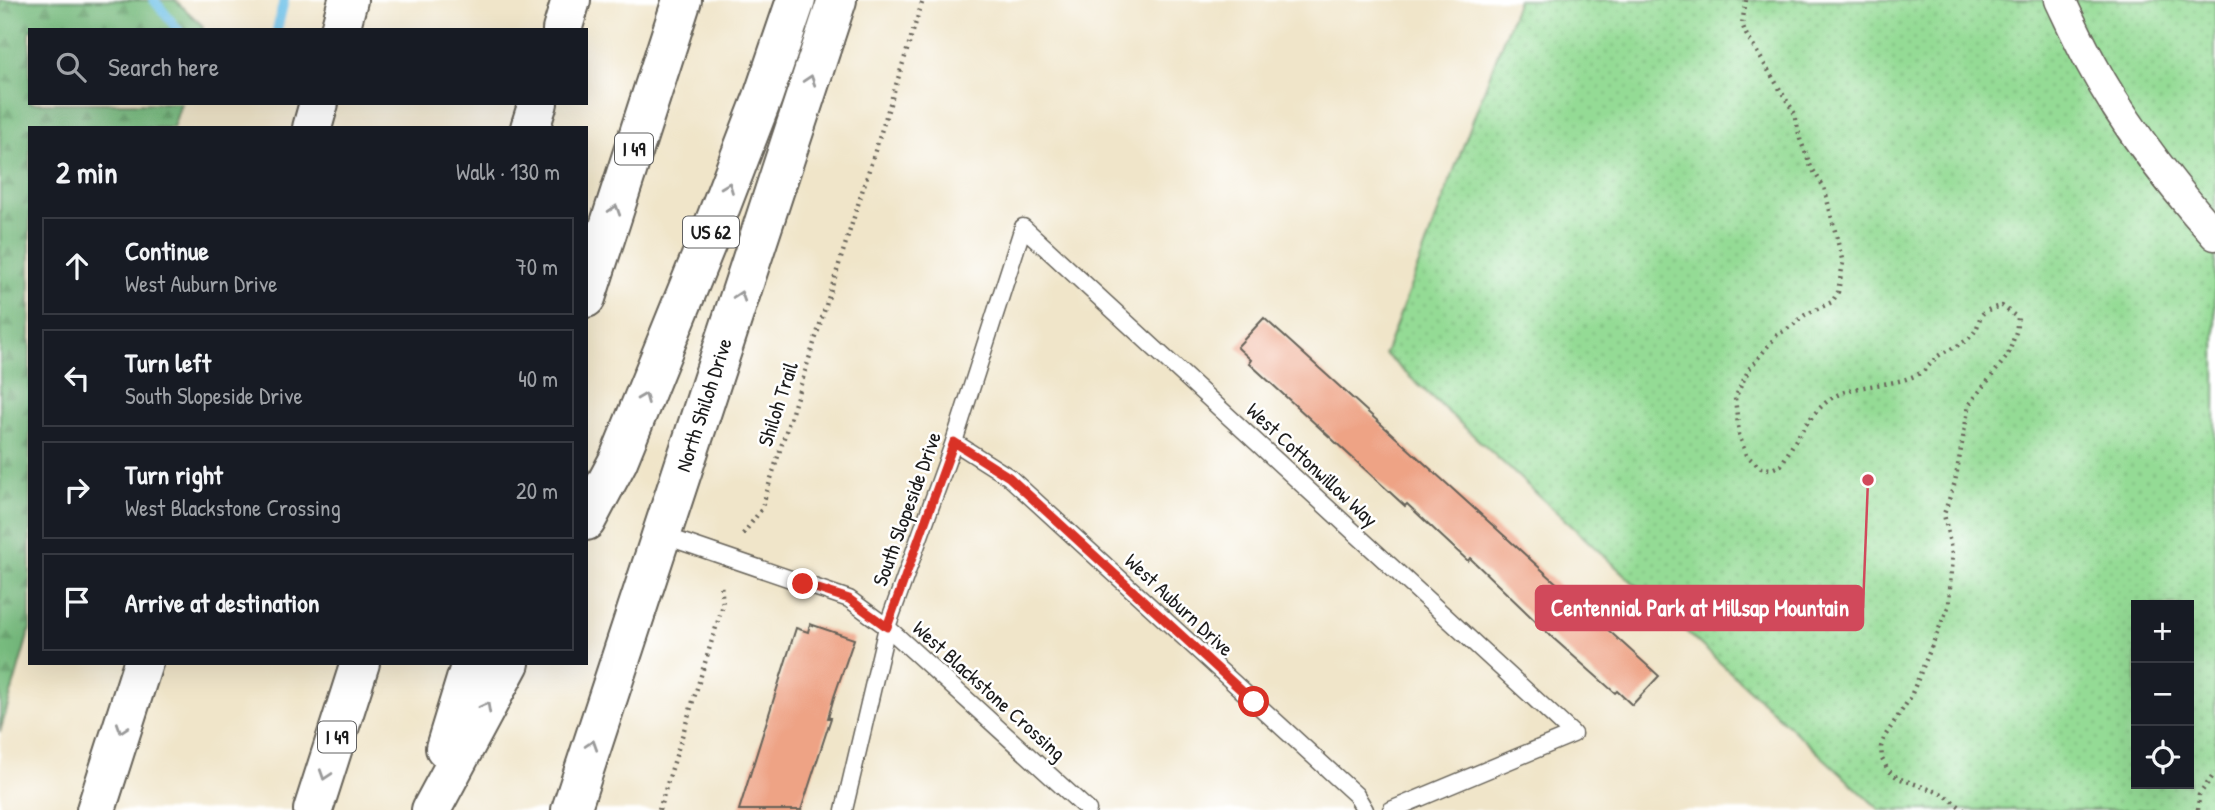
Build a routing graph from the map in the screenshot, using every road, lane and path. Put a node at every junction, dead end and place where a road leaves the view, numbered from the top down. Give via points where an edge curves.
1 (348, 0) edge
2 (571, 0) edge
3 (682, 0) edge
4 (796, 0) edge
5 (837, 0) edge
6 (923, 0) edge
7 (1746, 0) edge
8 (2060, 0) edge
9 (341, 28) edge
10 (563, 28) edge
11 (318, 105) edge
12 (537, 105) edge
13 (313, 126) edge
14 (531, 126) edge
15 (1023, 227) joint
16 (2215, 235) edge
17 (588, 292) edge
18 (954, 442) junction
19 (588, 517) edge
20 (662, 535) junction
21 (734, 561) junction
22 (887, 627) junction
23 (142, 665) edge
24 (359, 665) edge
25 (470, 665) edge
26 (509, 665) edge
27 (2215, 773) edge
28 (96, 810) edge
29 (313, 810) edge
30 (425, 810) edge
31 (431, 810) edge
32 (571, 810) edge
33 (659, 810) edge
34 (844, 810) edge
35 (1088, 810) edge
36 (1365, 810) edge
37 (1391, 810) edge
38 (1964, 810) edge
39 (2198, 810) edge

1 - 9 main road
2 - 10 main road
17 -> 3 main road, I 49
19 -> 4 main road, US 62 via 618,461 699,262
20 -> 5 main road, North Shiloh Drive
6 - 21 path, Shiloh Trail via 761,510 744,531
7 - 38 path via 1742,24 1795,114 1800,139 1824,187 1843,263 1832,302 1777,335 1749,369 1735,398 1746,454 1762,468 1772,470 1781,465 1812,413 1832,398 1923,371 1936,357 1971,337 1982,313 1990,309 2002,306 2018,318 2008,355 1969,405 1955,482 1944,514 1952,554 1949,605 1910,698 1881,747 1888,770 1898,778 1943,793
8 - 16 street via 2121,113
11 - 13 main road
12 - 14 main road
15 - 18 lane, South Slopeside Drive
15 - 37 lane, West Cottonwillow Way via 1573,734
18 - 22 lane, South Slopeside Drive
18 - 36 lane, West Auburn Drive via 1009,477 1356,795
20 - 21 lane, West Blackstone Crossing
32 -> 20 main road, North Shiloh Drive
21 - 22 lane, West Blackstone Crossing via 849,599
21 - 33 path, Shiloh Trail via 720,584 723,605
22 - 34 lane, South Slopeside Drive
22 - 35 lane, West Blackstone Crossing
23 -> 28 main road
24 -> 29 main road, I 49
25 - 30 main road
31 -> 26 main road
27 - 39 path via 2199,795

